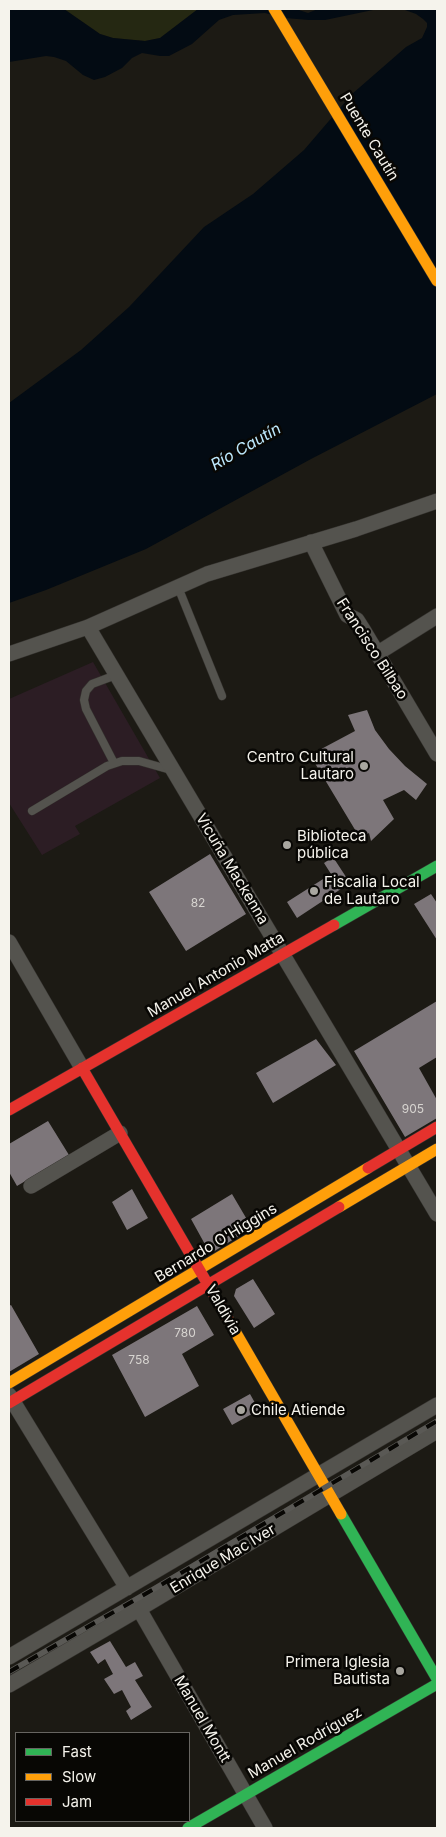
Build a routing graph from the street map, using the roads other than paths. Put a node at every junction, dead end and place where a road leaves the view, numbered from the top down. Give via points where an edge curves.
1 (274, 9) edge
2 (437, 281) edge
3 (437, 501) edge
4 (311, 542) junction
5 (178, 587) junction
6 (437, 616) edge
7 (88, 627) junction
8 (378, 653) junction
9 (9, 654) edge
10 (116, 675) junction
11 (222, 696) dead end
12 (437, 754) edge
13 (114, 764) junction
14 (173, 770) junction
15 (32, 811) dead end
16 (437, 866) edge
17 (9, 942) edge
18 (283, 954) junction
19 (82, 1068) junction
20 (9, 1110) edge
21 (437, 1127) edge
22 (120, 1134) junction
23 (437, 1149) edge
24 (399, 1150) junction
25 (409, 1166) junction
26 (31, 1186) dead end
27 (437, 1214) edge
28 (200, 1270) junction
29 (208, 1284) junction
30 (9, 1382) edge
31 (10, 1399) edge
32 (437, 1405) edge
33 (437, 1431) edge
34 (318, 1474) junction
35 (330, 1495) junction
36 (127, 1588) junction
37 (139, 1610) junction
38 (9, 1657) edge
39 (437, 1679) edge
40 (437, 1684) edge
41 (9, 1685) edge
42 (246, 1795) junction
43 (188, 1828) edge
44 (265, 1828) edge

1 - 2 street, Puente Cautín
3 - 4 street
4 - 5 street via 207,574
4 - 8 street, Francisco Bilbao via 347,614 357,620
5 - 7 street
5 - 11 lane
6 - 8 street
7 - 9 street
7 - 10 street, Vicuña Mackenna
8 - 12 street, Francisco Bilbao
10 - 13 lane via 92,684 84,700
10 - 14 street, Vicuña Mackenna
13 - 14 lane via 139,760
13 - 15 lane
14 - 18 street, Vicuña Mackenna
16 - 18 street, Manuel Antonio Matta
17 - 19 street, Valdivia
18 - 19 street, Manuel Antonio Matta
18 - 24 street, Vicuña Mackenna
19 - 20 street, Manuel Antonio Matta
19 - 22 street, Valdivia
21 - 24 street, Bernardo O'Higgins
22 - 26 street
22 - 28 street, Valdivia
23 - 25 street, Bernardo O'Higgins
24 - 25 street, Vicuña Mackenna
24 - 28 street, Bernardo O'Higgins
25 - 27 street, Vicuña Mackenna
25 - 29 street, Bernardo O'Higgins
28 - 29 street, Valdivia
28 - 30 street, Bernardo O'Higgins
29 - 31 street, Bernardo O'Higgins
29 - 34 street, Valdivia
31 - 36 street
32 - 34 street, Enrique Mac Iver
33 - 35 street, Enrique Mac Iver
34 - 35 street, Valdivia
34 - 36 street, Enrique Mac Iver
35 - 37 street, Enrique Mac Iver
35 - 39 street, Valdivia
36 - 38 street, Enrique Mac Iver
37 - 41 street, Enrique Mac Iver
37 - 42 street, Manuel Montt
40 - 42 street, Manuel Rodríguez
42 - 43 street, Manuel Rodríguez
42 - 44 street, Manuel Montt

